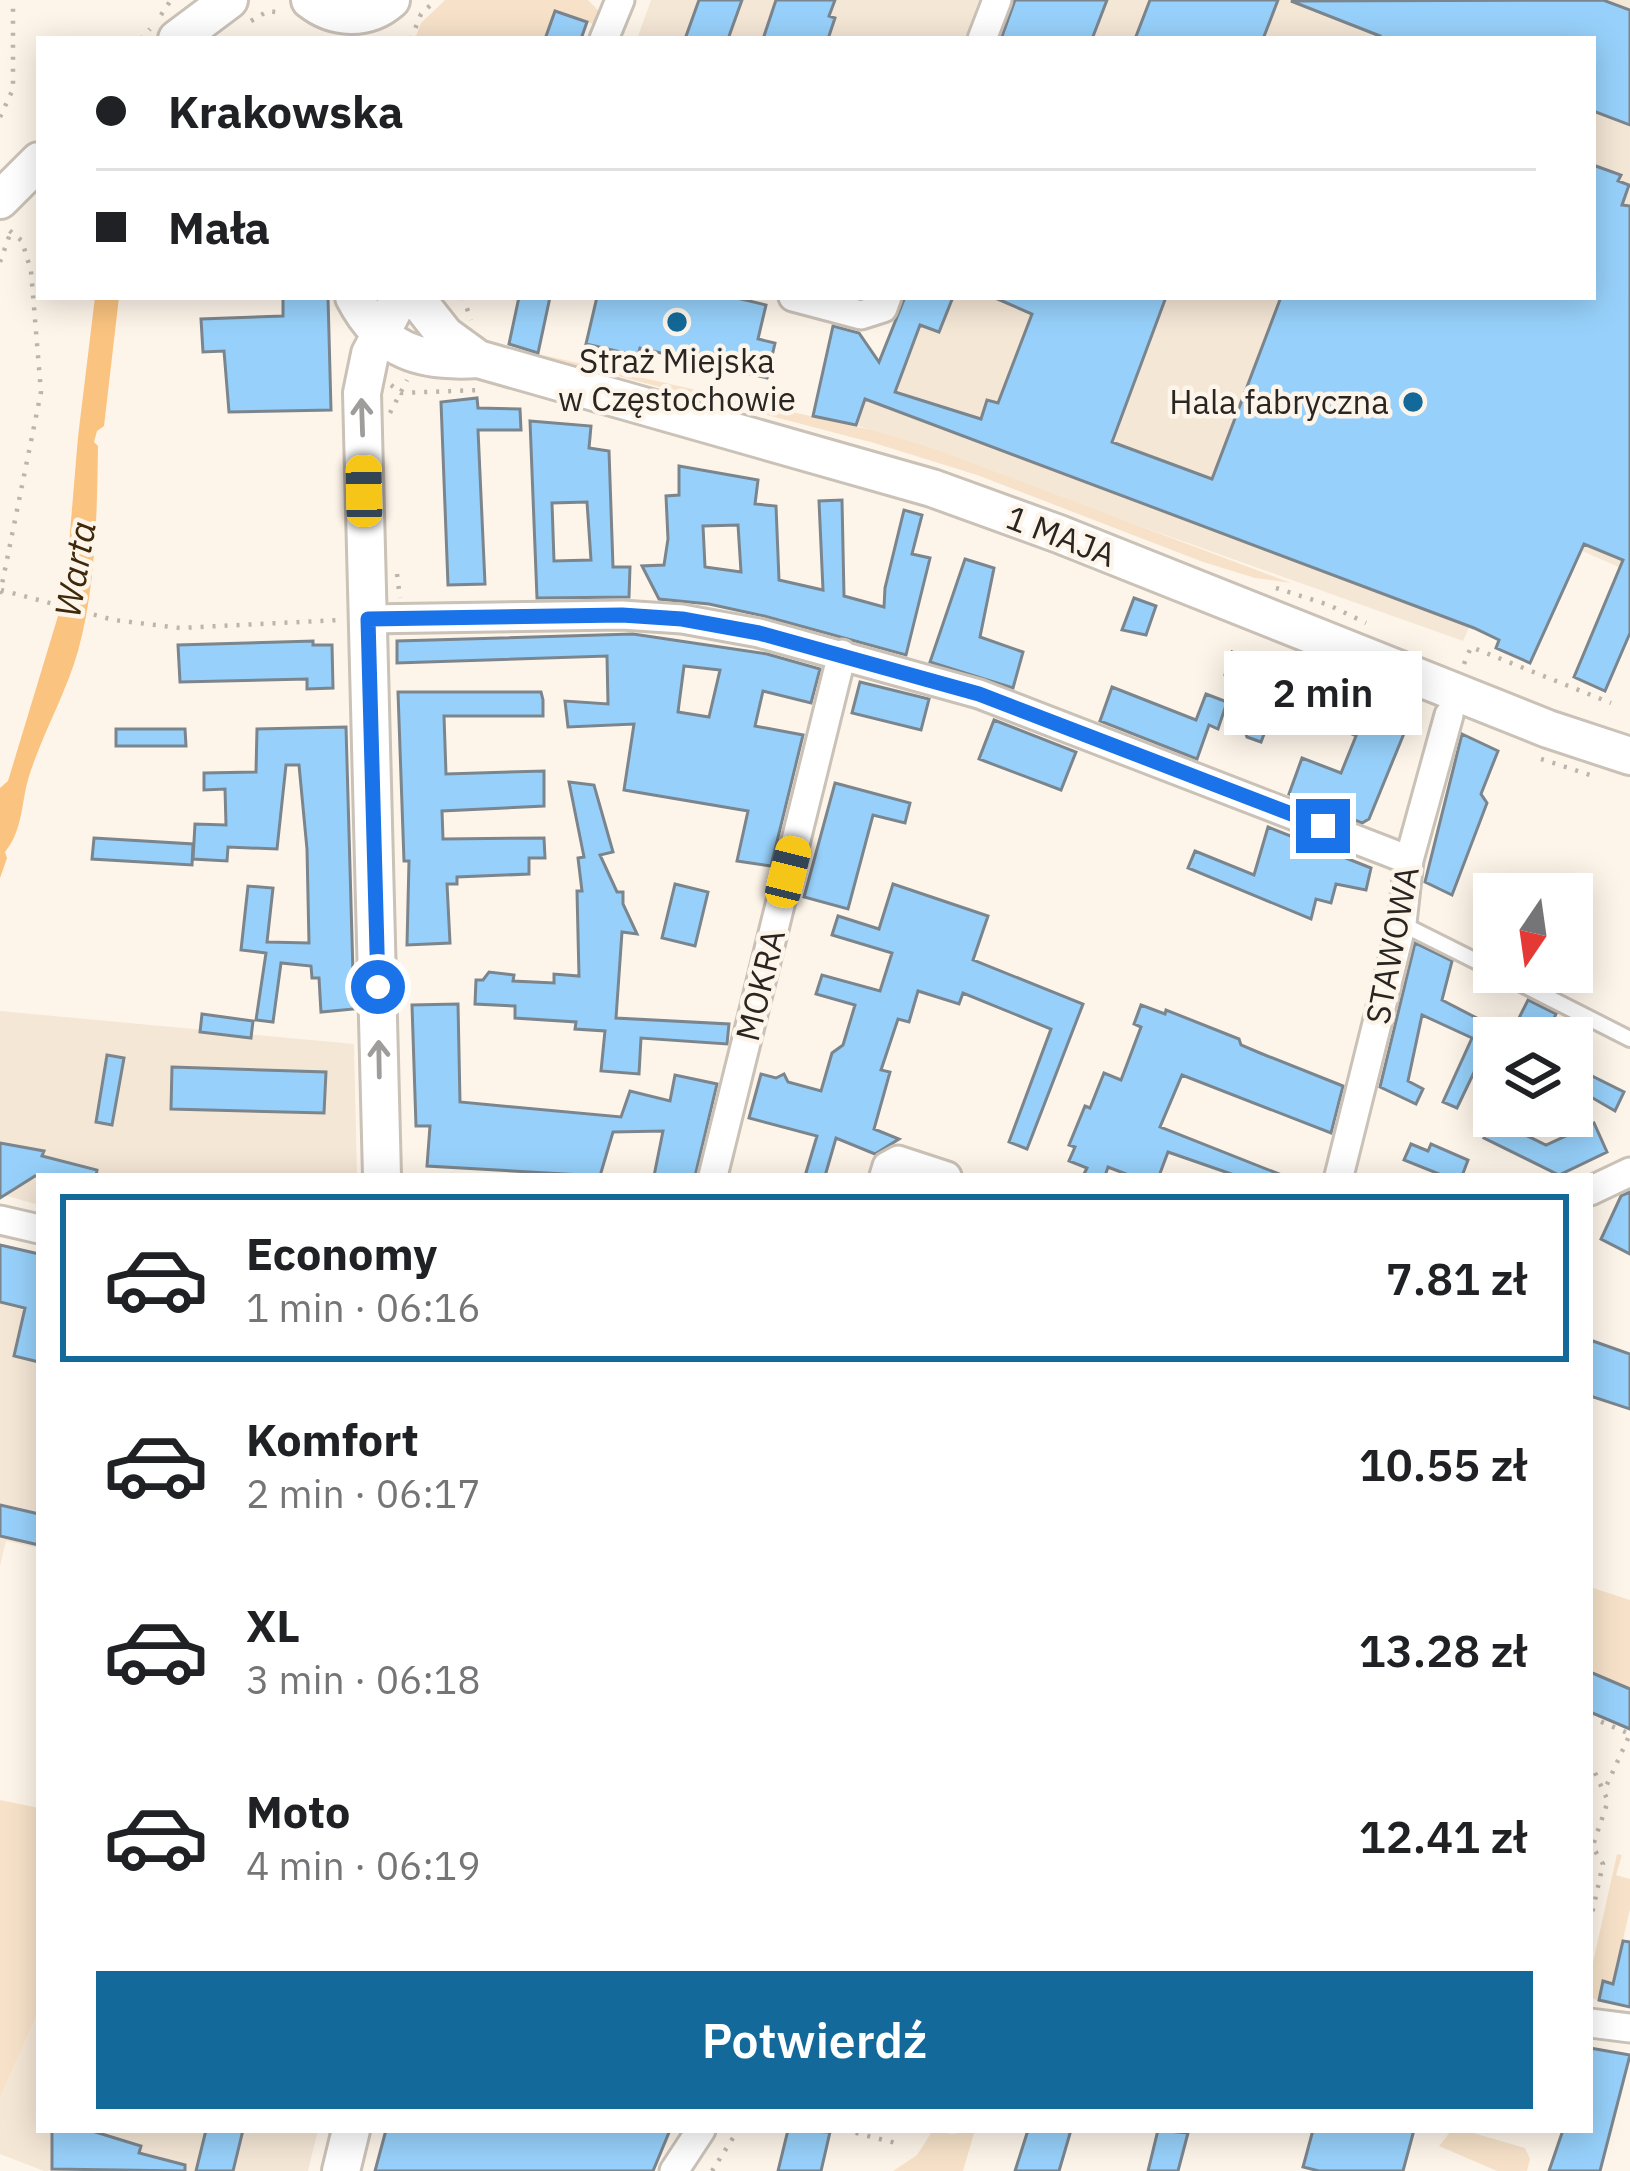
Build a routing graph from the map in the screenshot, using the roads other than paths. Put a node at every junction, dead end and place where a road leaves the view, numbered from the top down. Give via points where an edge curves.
1 (620, 0) edge
2 (997, 0) edge
3 (232, 15) edge
4 (385, 16) edge
5 (321, 18) edge
6 (184, 36) edge
7 (605, 36) edge
8 (983, 36) edge
9 (36, 165) edge
10 (9, 209) edge
11 (356, 300) edge
12 (399, 300) edge
13 (417, 300) edge
14 (804, 300) edge
15 (886, 300) edge
16 (380, 338) junction
17 (485, 374) junction
18 (368, 619) junction
19 (842, 654) junction
20 (1449, 715) dead end
21 (1630, 756) edge
22 (1409, 860) junction
23 (1402, 923) junction
24 (1473, 959) edge
25 (1539, 993) edge
26 (1630, 1039) edge
27 (1630, 1172) edge
28 (382, 1173) edge
29 (714, 1173) edge
30 (885, 1173) edge
31 (938, 1173) edge
32 (1340, 1173) edge
33 (1593, 1190) edge
34 (0, 1220) edge
35 (36, 1228) edge
36 (1593, 2023) edge
37 (1630, 2028) edge
38 (351, 2133) edge
39 (698, 2133) edge
40 (341, 2171) edge
41 (674, 2171) edge

1 - 7 street
2 - 8 street
3 - 6 main road
4 - 5 main road
9 - 10 main road
11 - 16 main road
12 - 16 main road
13 - 17 main road, 1 MAJA
14 - 15 street via 861,315
16 - 17 main road, 1 MAJA
18 -> 16 main road via 362,393
17 - 21 main road, 1 MAJA via 932,488
18 - 19 street via 682,619
28 -> 18 main road
19 - 22 street via 979,694
19 - 29 street, MOKRA
20 - 22 street, STAWOWA
22 - 23 street, STAWOWA
23 - 24 lane
23 - 32 street, STAWOWA
25 - 26 lane
27 - 33 street
30 - 31 street via 898,1160
34 - 35 street
36 - 37 street
38 - 40 main road
39 - 41 street

